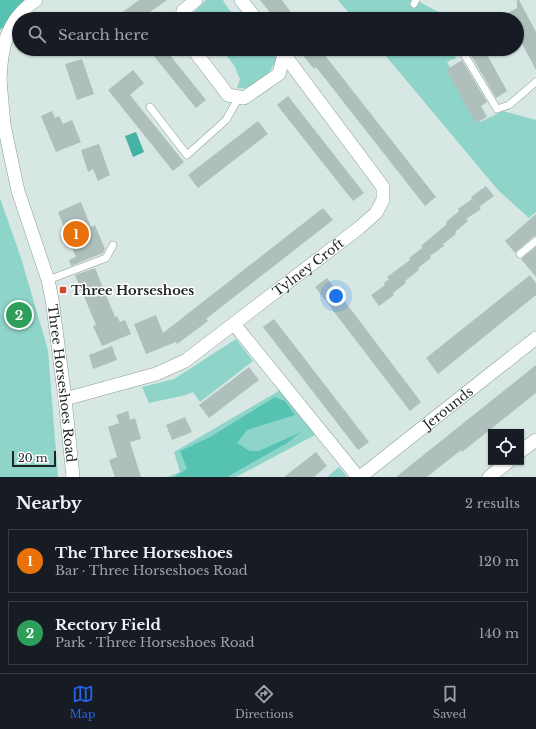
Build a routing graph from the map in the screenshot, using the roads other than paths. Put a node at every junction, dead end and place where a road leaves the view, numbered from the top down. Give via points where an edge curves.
1 (36, 0) edge
2 (196, 0) edge
3 (240, 0) edge
4 (21, 12) edge
5 (183, 12) edge
6 (250, 12) edge
7 (12, 23) edge
8 (3, 41) edge
9 (198, 56) edge
10 (281, 56) edge
11 (285, 56) edge
12 (465, 56) edge
13 (0, 80) edge
14 (536, 82) edge
15 (239, 97) junction
16 (150, 107) dead end
17 (536, 241) edge
18 (113, 245) dead end
19 (520, 254) dead end
20 (48, 280) junction
21 (234, 324) junction
22 (536, 338) edge
23 (66, 399) junction
24 (536, 440) edge
25 (524, 450) edge
26 (504, 465) edge
27 (73, 477) edge
28 (359, 477) edge
29 (489, 477) edge

1 - 4 street, Three Horseshoes Road
2 - 5 street
3 - 6 street
7 - 8 street, Three Horseshoes Road
8 - 13 street, Three Horseshoes Road
9 - 15 street via 228,95
10 - 15 street, Tylney Croft via 279,74 244,98
11 - 21 street, Tylney Croft via 383,187 383,200 376,213 359,228
12 - 14 lane via 497,109 509,105
13 - 20 street, Three Horseshoes Road via 4,125 18,190
15 - 16 lane via 226,120 187,155
17 - 19 lane
18 - 20 lane via 106,258
20 - 23 street, Three Horseshoes Road via 56,318
21 - 23 street, Tylney Croft via 172,368
21 - 28 street, Jerounds
22 - 28 street, Jerounds
23 - 27 street, Three Horseshoes Road
24 - 25 street
26 - 29 street

